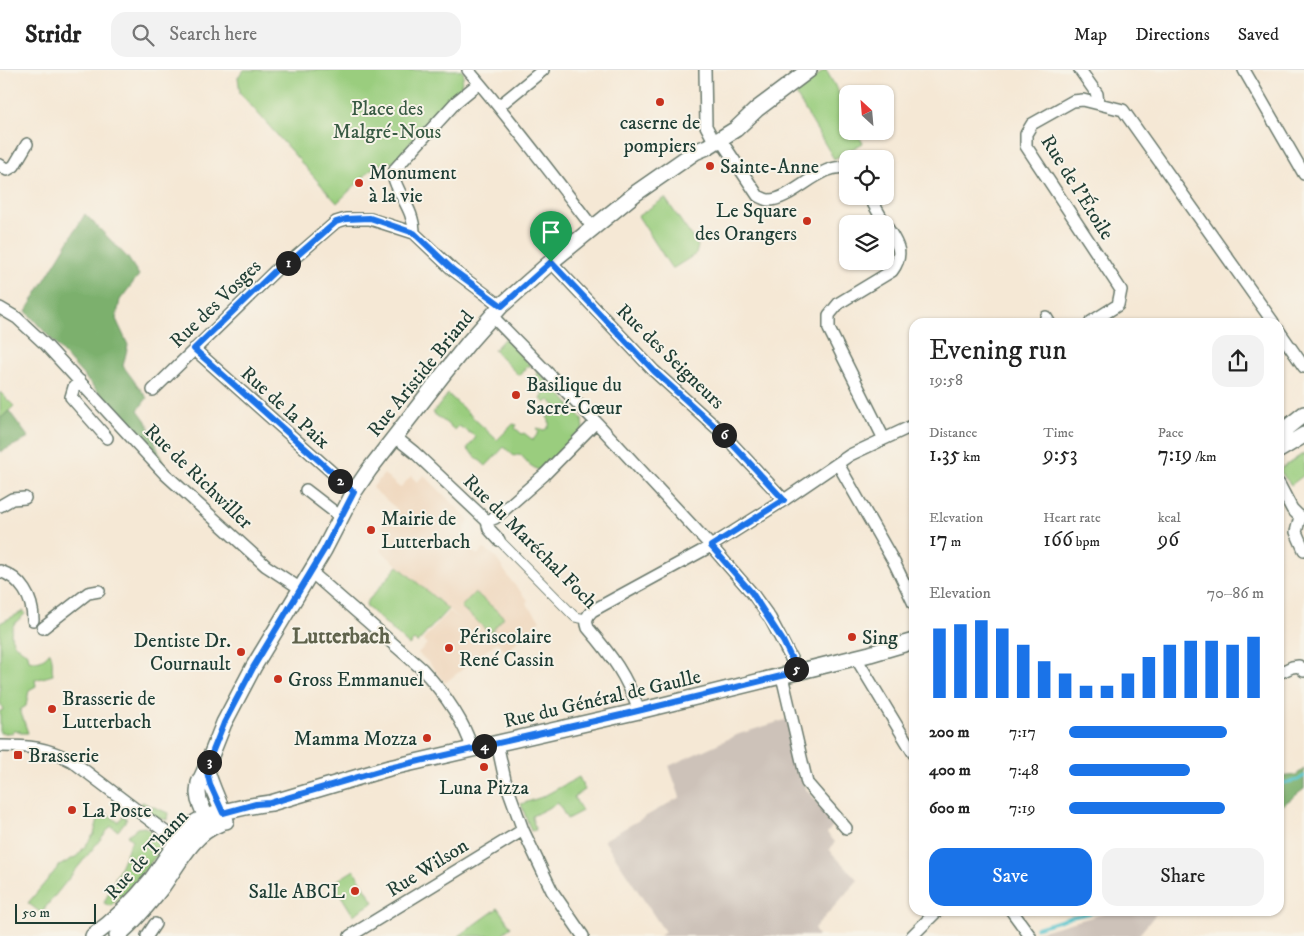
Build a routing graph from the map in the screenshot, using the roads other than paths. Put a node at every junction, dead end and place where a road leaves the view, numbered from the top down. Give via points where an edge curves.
1 (468, 70) edge
2 (543, 70) edge
3 (705, 70) edge
4 (809, 70) edge
5 (1080, 70) edge
6 (1244, 70) edge
7 (478, 84) junction
8 (1098, 103) junction
9 (500, 106) junction
10 (718, 141) junction
11 (27, 144) dead end
12 (0, 165) edge
13 (839, 169) edge
14 (1304, 174) edge
15 (593, 228) junction
16 (414, 233) junction
17 (894, 239) edge
18 (551, 262) junction
19 (894, 268) edge
20 (893, 270) edge
21 (0, 308) edge
22 (497, 311) junction
23 (1097, 318) edge
24 (1270, 318) edge
25 (1284, 338) edge
26 (194, 349) junction
27 (1304, 367) edge
28 (80, 381) junction
29 (153, 390) dead end
30 (1304, 414) edge
31 (596, 422) junction
32 (909, 427) edge
33 (1284, 430) edge
34 (1304, 435) edge
35 (394, 436) junction
36 (107, 438) dead end
37 (884, 439) junction
38 (1284, 447) edge
39 (838, 464) junction
40 (306, 490) dead end
41 (354, 492) junction
42 (1284, 494) edge
43 (25, 498) dead end
44 (784, 500) junction
45 (0, 506) edge
46 (341, 517) junction
47 (1302, 517) edge
48 (486, 521) junction
49 (499, 540) joint
50 (711, 546) junction
51 (1304, 550) edge
52 (0, 571) edge
53 (311, 572) junction
54 (301, 589) junction
55 (99, 591) dead end
56 (909, 593) edge
57 (586, 619) junction
58 (33, 620) dead end
59 (43, 628) dead end
60 (909, 642) edge
61 (856, 658) junction
62 (1302, 669) edge
63 (1284, 671) edge
64 (798, 672) junction
65 (782, 676) junction
66 (639, 711) junction
67 (497, 743) junction
68 (0, 746) edge
69 (909, 746) edge
70 (472, 748) junction
71 (206, 768) junction
72 (225, 817) junction
73 (208, 823) junction
74 (846, 828) dead end
75 (523, 830) junction
76 (184, 846) junction
77 (932, 916) edge
78 (1015, 916) edge
79 (156, 924) dead end
80 (352, 935) edge
81 (93, 936) edge
82 (116, 936) edge
83 (147, 936) edge
84 (583, 936) edge
85 (912, 936) edge
86 (1030, 936) edge

1 - 7 street
2 - 9 street
3 - 10 street via 706,126
4 - 10 main road, Rue Aristide Briand
5 - 8 street via 1097,94
6 - 14 street
7 - 9 street
7 - 16 street via 456,102 396,168 393,175 409,208
8 - 23 street, Rue de l'Étoile via 1073,101 1032,124 1026,134 1026,146 1121,290 1118,305
8 - 24 street, Rue de l'Étoile via 1123,110
9 - 15 street
10 - 13 street via 758,196 768,200 779,198 828,170
10 - 15 main road, Rue Aristide Briand via 666,172
11 - 12 street via 14,166 7,170
15 - 18 main road, Rue Aristide Briand
16 - 22 street
16 - 26 street, Rue des Vosges via 370,218 336,222 291,261 278,268
17 - 19 street via 900,254
18 - 22 main road, Rue Aristide Briand
18 - 44 street, Rue des Seigneurs via 654,371 720,431
20 - 37 street via 839,303 829,315 829,329
21 - 28 street, Rue de Richwiller via 33,332
22 - 31 street
22 - 35 main road, Rue Aristide Briand
25 - 27 street
26 - 29 street, Rue des Vosges
26 - 41 street, Rue de la Paix
28 - 36 street via 74,387 72,397
28 - 54 street, Rue de Richwiller via 165,474 266,566
30 - 33 main road
31 - 48 street via 544,475 495,518
31 - 50 street
32 - 37 street
34 - 38 main road
35 - 41 main road, Rue Aristide Briand
35 - 48 street, Rue du Maréchal Foch
37 - 39 street
39 - 44 street
39 - 56 street
40 - 46 street
41 - 46 main road, Rue Aristide Briand
42 - 47 street via 1292,509
43 - 45 street via 12,499
44 - 50 street
46 - 53 main road, Rue Aristide Briand
47 - 51 street via 1296,532
48 - 49 street, Rue du Maréchal Foch
49 - 57 street, Rue du Maréchal Foch via 575,617
50 - 57 street via 592,611
50 - 64 street via 757,599
52 - 58 street via 23,586
53 - 54 main road, Rue Aristide Briand
53 - 70 street via 422,669 467,731
54 - 71 main road, Rue Aristide Briand via 254,666 224,723
55 - 59 street via 88,593
57 - 66 street, Rue du Maréchal Foch via 588,628 613,656 631,688
60 - 61 main road, Rue du Général de Gaulle
61 - 64 main road, Rue du Général de Gaulle
61 - 69 street
62 - 63 street via 1292,667
64 - 65 main road, Rue du Général de Gaulle
65 - 66 main road, Rue du Général de Gaulle
65 - 74 street via 807,783
66 - 67 main road, Rue du Général de Gaulle
67 - 70 main road, Rue du Général de Gaulle
67 - 75 street via 505,780
68 - 76 street via 43,748 72,761
70 - 72 main road, Rue du Général de Gaulle via 389,768 270,803 256,804
71 - 72 main road
71 - 73 main road, Rue Aristide Briand via 198,783 198,793
72 - 73 main road, Rue du Général de Gaulle
73 - 76 main road, Rue de Thann via 195,823
75 - 80 street, Rue Wilson
75 - 84 street via 552,891
76 - 81 main road, Rue de Thann via 135,898
76 - 82 main road, Rue de Thann via 137,917
77 - 85 street
78 - 86 street
79 - 83 street

